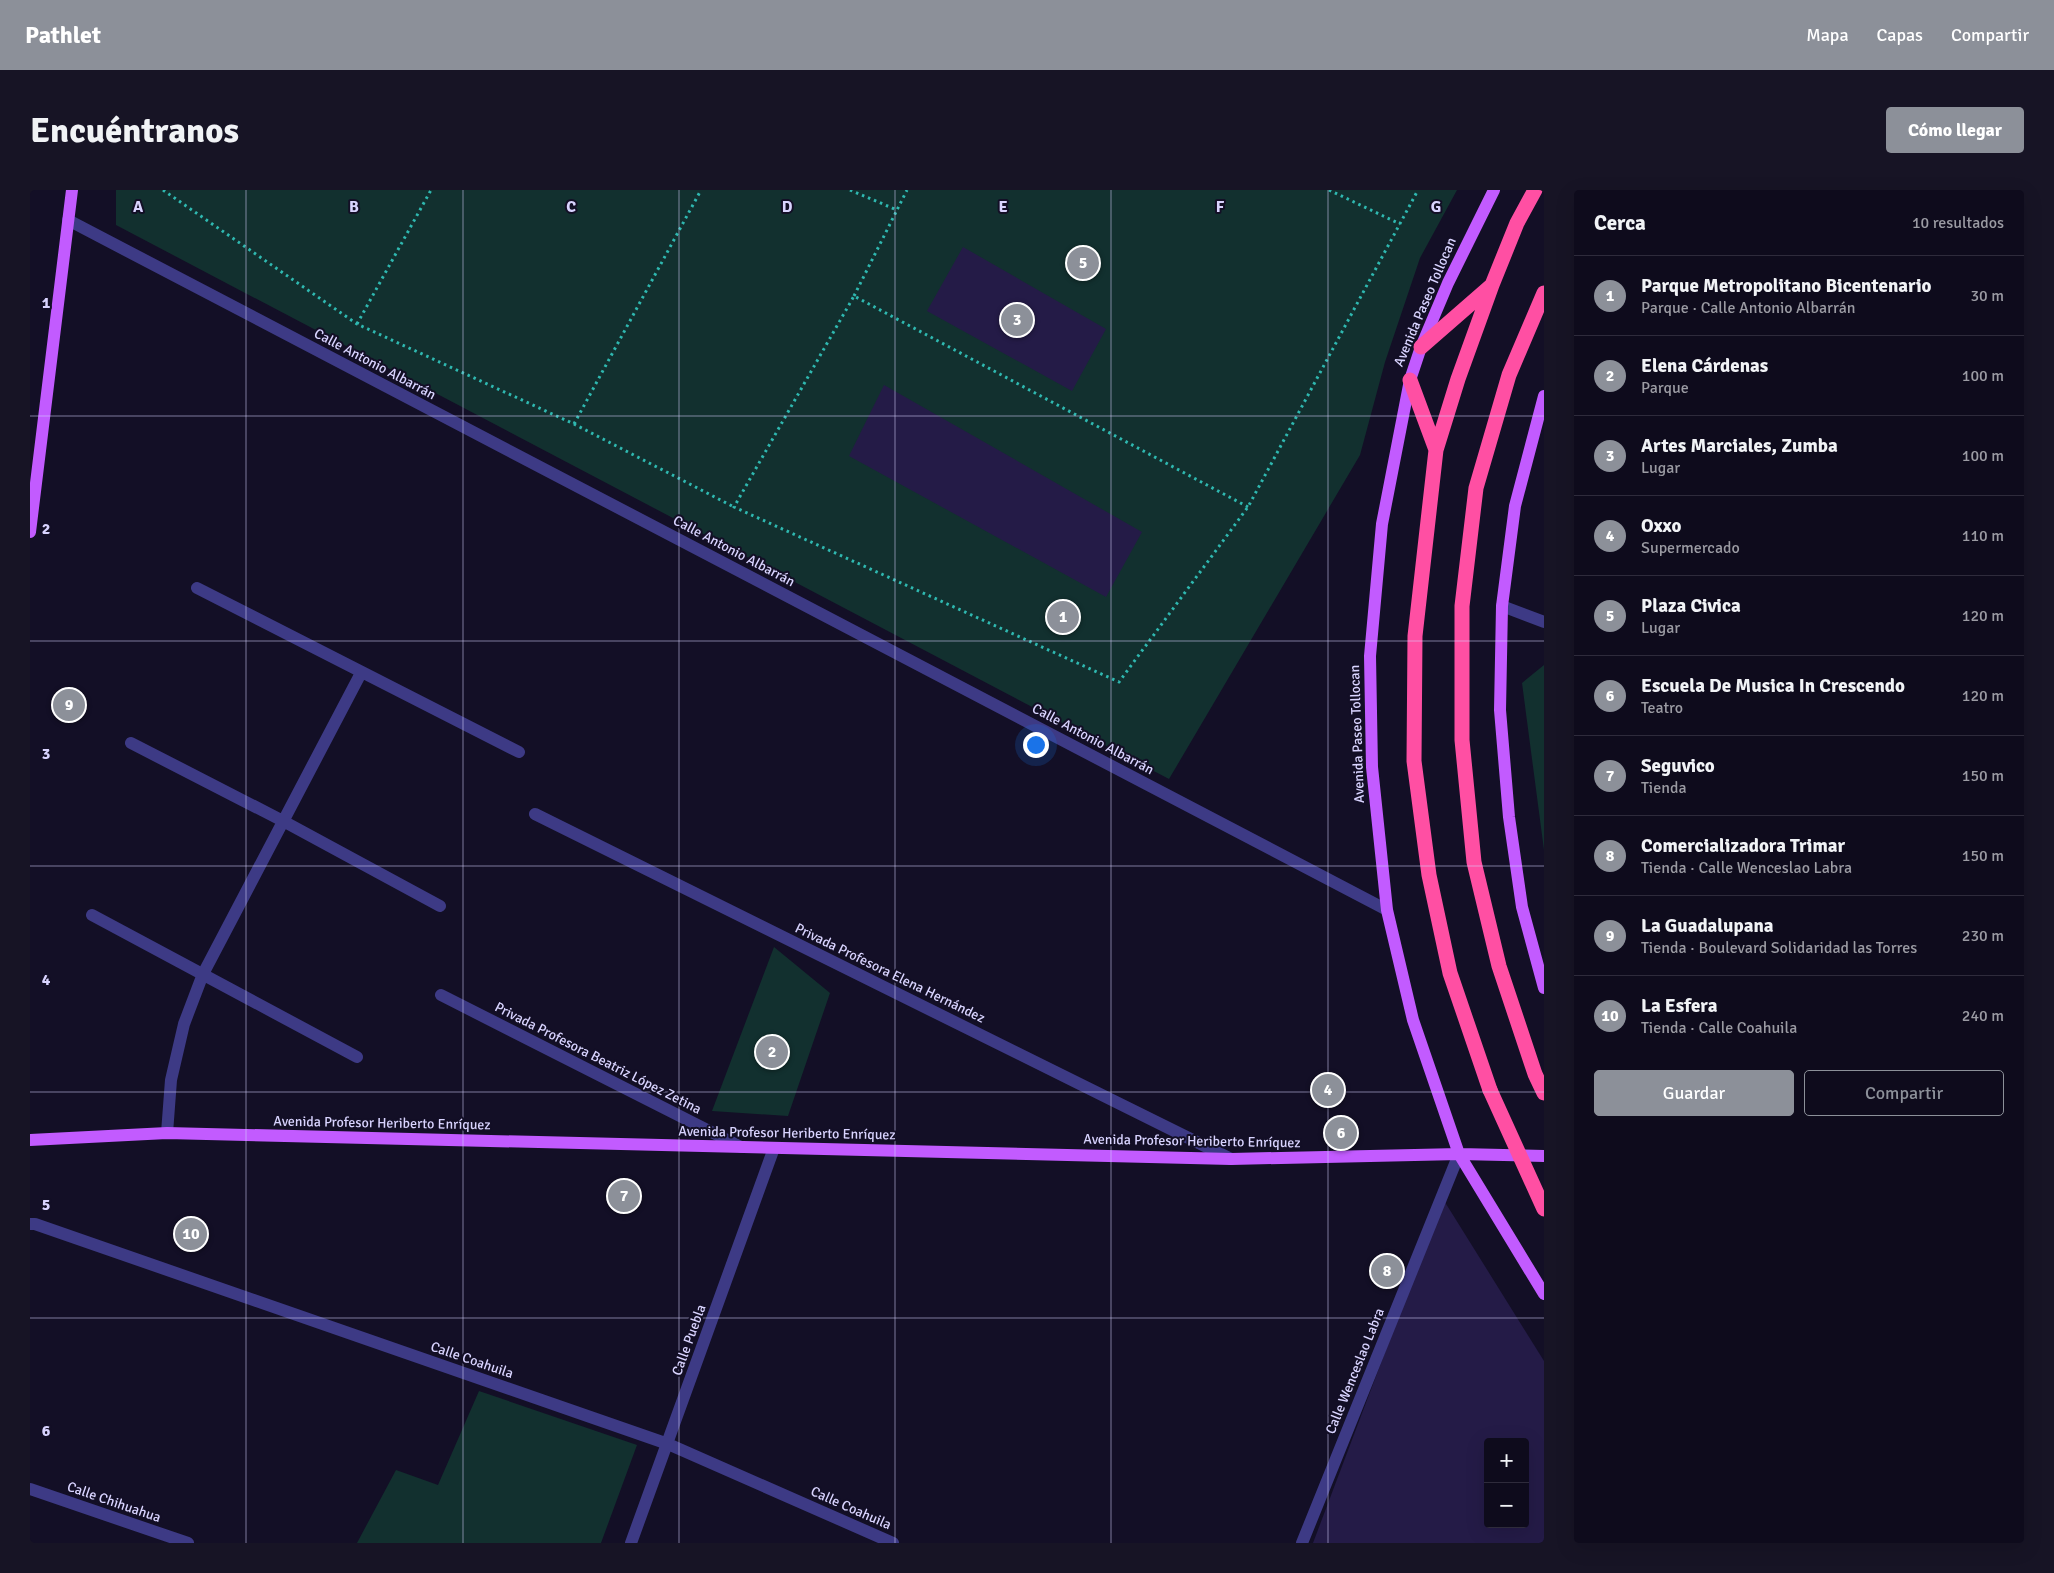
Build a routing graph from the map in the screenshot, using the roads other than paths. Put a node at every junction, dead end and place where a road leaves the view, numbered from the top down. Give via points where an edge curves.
1 (72, 190) edge
2 (1494, 190) edge
3 (1535, 190) edge
4 (68, 220) junction
5 (1492, 285) junction
6 (1544, 293) edge
7 (1421, 347) junction
8 (1410, 380) junction
9 (1544, 396) edge
10 (1436, 450) junction
11 (30, 532) edge
12 (197, 588) dead end
13 (1502, 606) junction
14 (1544, 622) edge
15 (361, 673) junction
16 (131, 743) dead end
17 (519, 752) dead end
18 (535, 814) dead end
19 (283, 821) junction
20 (440, 906) dead end
21 (1387, 910) junction
22 (92, 915) dead end
23 (203, 974) junction
24 (1544, 988) edge
25 (441, 995) dead end
26 (357, 1057) dead end
27 (1544, 1093) edge
28 (166, 1133) junction
29 (30, 1140) edge
30 (741, 1147) junction
31 (774, 1148) junction
32 (1459, 1154) junction
33 (1544, 1156) edge
34 (1231, 1158) junction
35 (1544, 1209) edge
36 (33, 1224) edge
37 (1544, 1294) edge
38 (668, 1444) junction
39 (30, 1489) edge
40 (188, 1543) edge
41 (632, 1543) edge
42 (893, 1543) edge
43 (1302, 1543) edge

1 - 4 main road
2 - 7 main road, Avenida Paseo Tollocan via 1448,283
3 - 5 highway via 1517,223
4 - 11 main road
4 - 21 street, Calle Antonio Albarrán
5 - 7 highway
5 - 10 highway
6 - 27 highway via 1509,375 1476,488 1462,616 1462,740 1474,862 1499,966
7 - 8 main road, Avenida Paseo Tollocan
8 - 10 highway
8 - 21 main road, Avenida Paseo Tollocan via 1382,524 1370,656 1372,767
9 - 13 main road via 1515,506
10 - 35 highway, bridge via 1415,636 1414,761 1429,875 1450,973 1490,1090
12 - 15 street
13 - 14 street
13 - 24 main road via 1500,710 1509,817 1522,907
15 - 17 street
15 - 19 street
16 - 19 street
18 - 34 street, Privada Profesora Elena Hernández
19 - 20 street
19 - 23 street
21 - 32 main road, Avenida Paseo Tollocan via 1413,1020
22 - 23 street
23 - 26 street
23 - 28 street via 184,1024 171,1080
25 - 30 street, Privada Profesora Beatriz López Zetina
28 - 29 main road, Avenida Profesor Heriberto Enríquez
28 - 30 main road, Avenida Profesor Heriberto Enríquez
30 - 31 main road, Avenida Profesor Heriberto Enríquez
31 - 34 main road, Avenida Profesor Heriberto Enríquez
31 - 38 street, Calle Puebla
32 - 33 main road, Avenida Profesor Heriberto Enríquez
32 - 34 main road, Avenida Profesor Heriberto Enríquez
32 - 37 main road, Avenida Paseo Tollocan
32 - 43 street, Calle Wenceslao Labra
36 - 38 street, Calle Coahuila
38 - 41 street, Calle Puebla
38 - 42 street, Calle Coahuila
39 - 40 street, Calle Chihuahua

